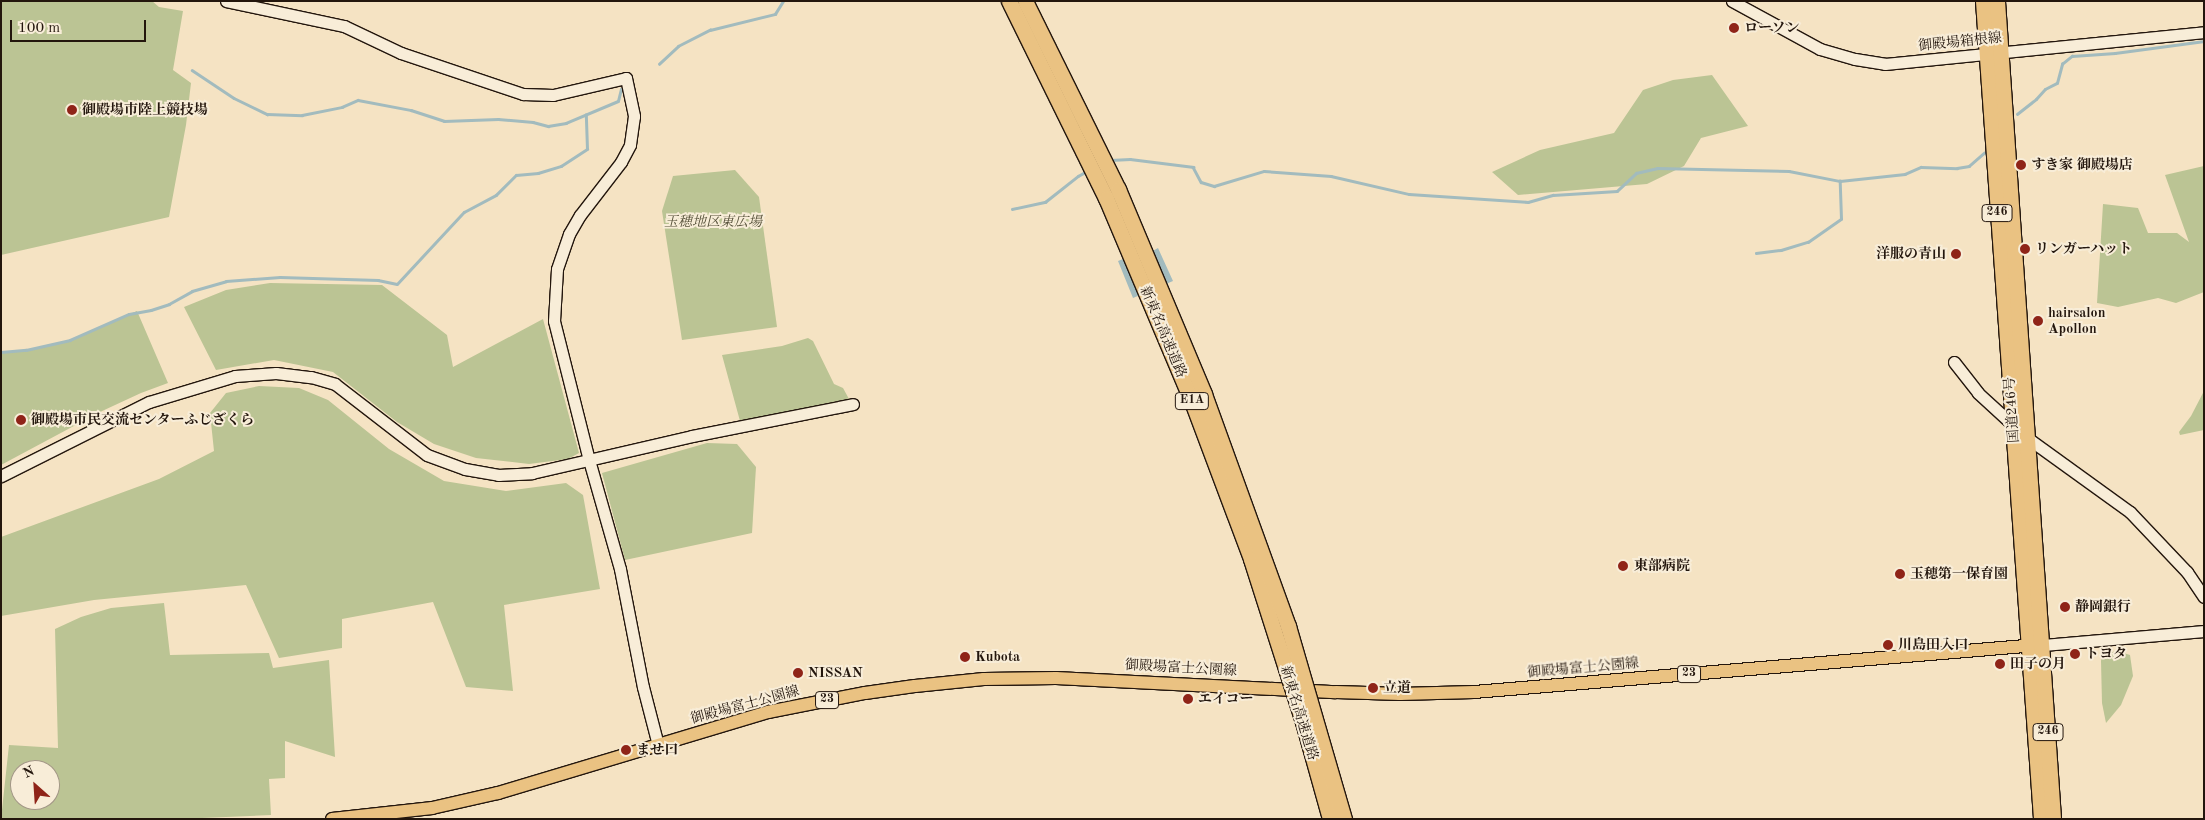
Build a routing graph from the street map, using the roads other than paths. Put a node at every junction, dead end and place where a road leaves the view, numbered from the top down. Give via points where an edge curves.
1 (226, 1) edge
2 (1009, 1) edge
3 (1025, 1) edge
4 (1732, 1) edge
5 (1983, 1) edge
6 (1997, 1) edge
7 (2204, 32) edge
8 (1994, 54) junction
9 (1954, 362) dead end
10 (853, 404) dead end
11 (2013, 425) junction
12 (2026, 437) junction
13 (589, 460) junction
14 (1, 476) edge
15 (2204, 597) edge
16 (2204, 631) edge
17 (2036, 645) junction
18 (658, 745) junction
19 (332, 819) edge
20 (1330, 819) edge
21 (1344, 819) edge
22 (2041, 819) edge
23 (2053, 819) edge

1 - 13 street via 344,26 401,53 523,94 553,96 626,78 634,116 630,145 621,162 580,215 569,234 557,269 554,321
2 - 20 highway, 新東名高速道路 / E1A, bridge via 1106,198 1191,399 1251,559
3 - 21 highway, 新東名高速道路 / E1A, bridge via 1118,189 1204,394 1288,626
4 - 8 street, 御殿場箱根線 via 1820,49 1854,60 1884,64
5 - 8 highway, 国道246号 / 246
6 - 8 highway, 国道246号 / 246
7 - 8 street, 御殿場箱根線
8 - 11 highway, 国道246号 / 246
8 - 12 highway, 国道246号 / 246
9 - 11 street via 1978,393
10 - 13 street
11 - 12 street
11 - 17 highway, 国道246号 / 246
12 - 15 street via 2130,512 2182,566
12 - 17 highway, 国道246号 / 246
13 - 14 street via 532,474 498,475 465,469 428,455 335,384 276,373 235,376 149,402
13 - 18 street via 620,569
16 - 17 street
17 - 18 main road, 御殿場富士公園線 / 23 via 1474,692 1354,693 1134,680 984,679 817,702 768,712
17 - 22 highway, 国道246号 / 246
17 - 23 highway, 国道246号 / 246
18 - 19 main road, 御殿場富士公園線 / 23 via 498,793 432,808

